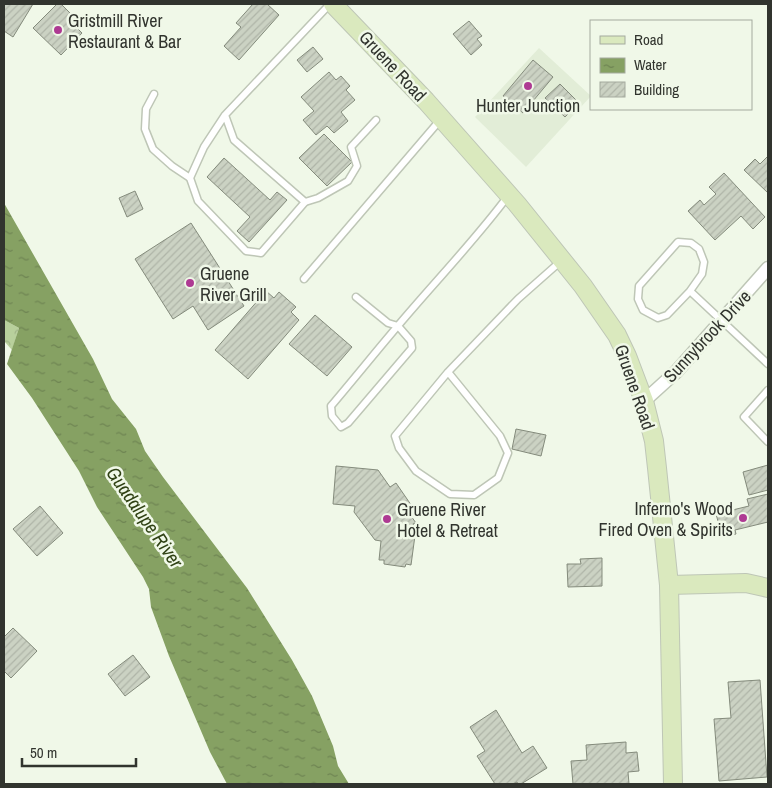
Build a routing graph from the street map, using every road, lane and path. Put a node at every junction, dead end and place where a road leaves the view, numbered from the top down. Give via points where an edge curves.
1 (332, 4) edge
2 (154, 94) dead end
3 (225, 115) junction
4 (441, 119) junction
5 (376, 120) dead end
6 (190, 178) junction
7 (509, 195) junction
8 (305, 202) junction
9 (562, 260) junction
10 (768, 268) edge
11 (304, 279) dead end
12 (690, 291) junction
13 (356, 297) dead end
14 (722, 320) junction
15 (398, 326) junction
16 (768, 364) edge
17 (448, 372) junction
18 (768, 390) edge
19 (644, 401) junction
20 (768, 442) edge
21 (669, 585) junction
22 (768, 588) edge
23 (673, 784) edge

1 - 3 lane
1 - 4 street, Gruene Road
2 - 6 lane via 146,109 145,129 154,149
3 - 6 lane via 204,146
3 - 8 lane via 234,140
4 - 7 street, Gruene Road
4 - 11 lane
5 - 8 lane via 351,147 356,166 348,181
6 - 8 lane via 198,201 246,251 261,253
7 - 9 street, Gruene Road
7 - 15 lane
9 - 17 lane via 518,299
9 - 19 street, Gruene Road via 617,335
10 - 14 street, Sunnybrook Drive
12 - 12 lane via 667,315 658,318 643,310 638,299 639,286 678,242 691,243 699,249 704,262 702,274
12 - 14 lane
13 - 15 lane via 388,323
14 - 16 lane
14 - 19 street, Sunnybrook Drive via 676,372
15 - 15 lane via 331,406 332,416 341,427 348,423 412,348 411,341
17 - 17 lane via 395,436 399,448 416,471 450,494 474,495 498,478 508,453 500,436
18 - 20 lane via 744,417
19 - 21 street, Gruene Road via 654,441
21 - 22 street via 746,583
21 - 23 street, Gruene Road

